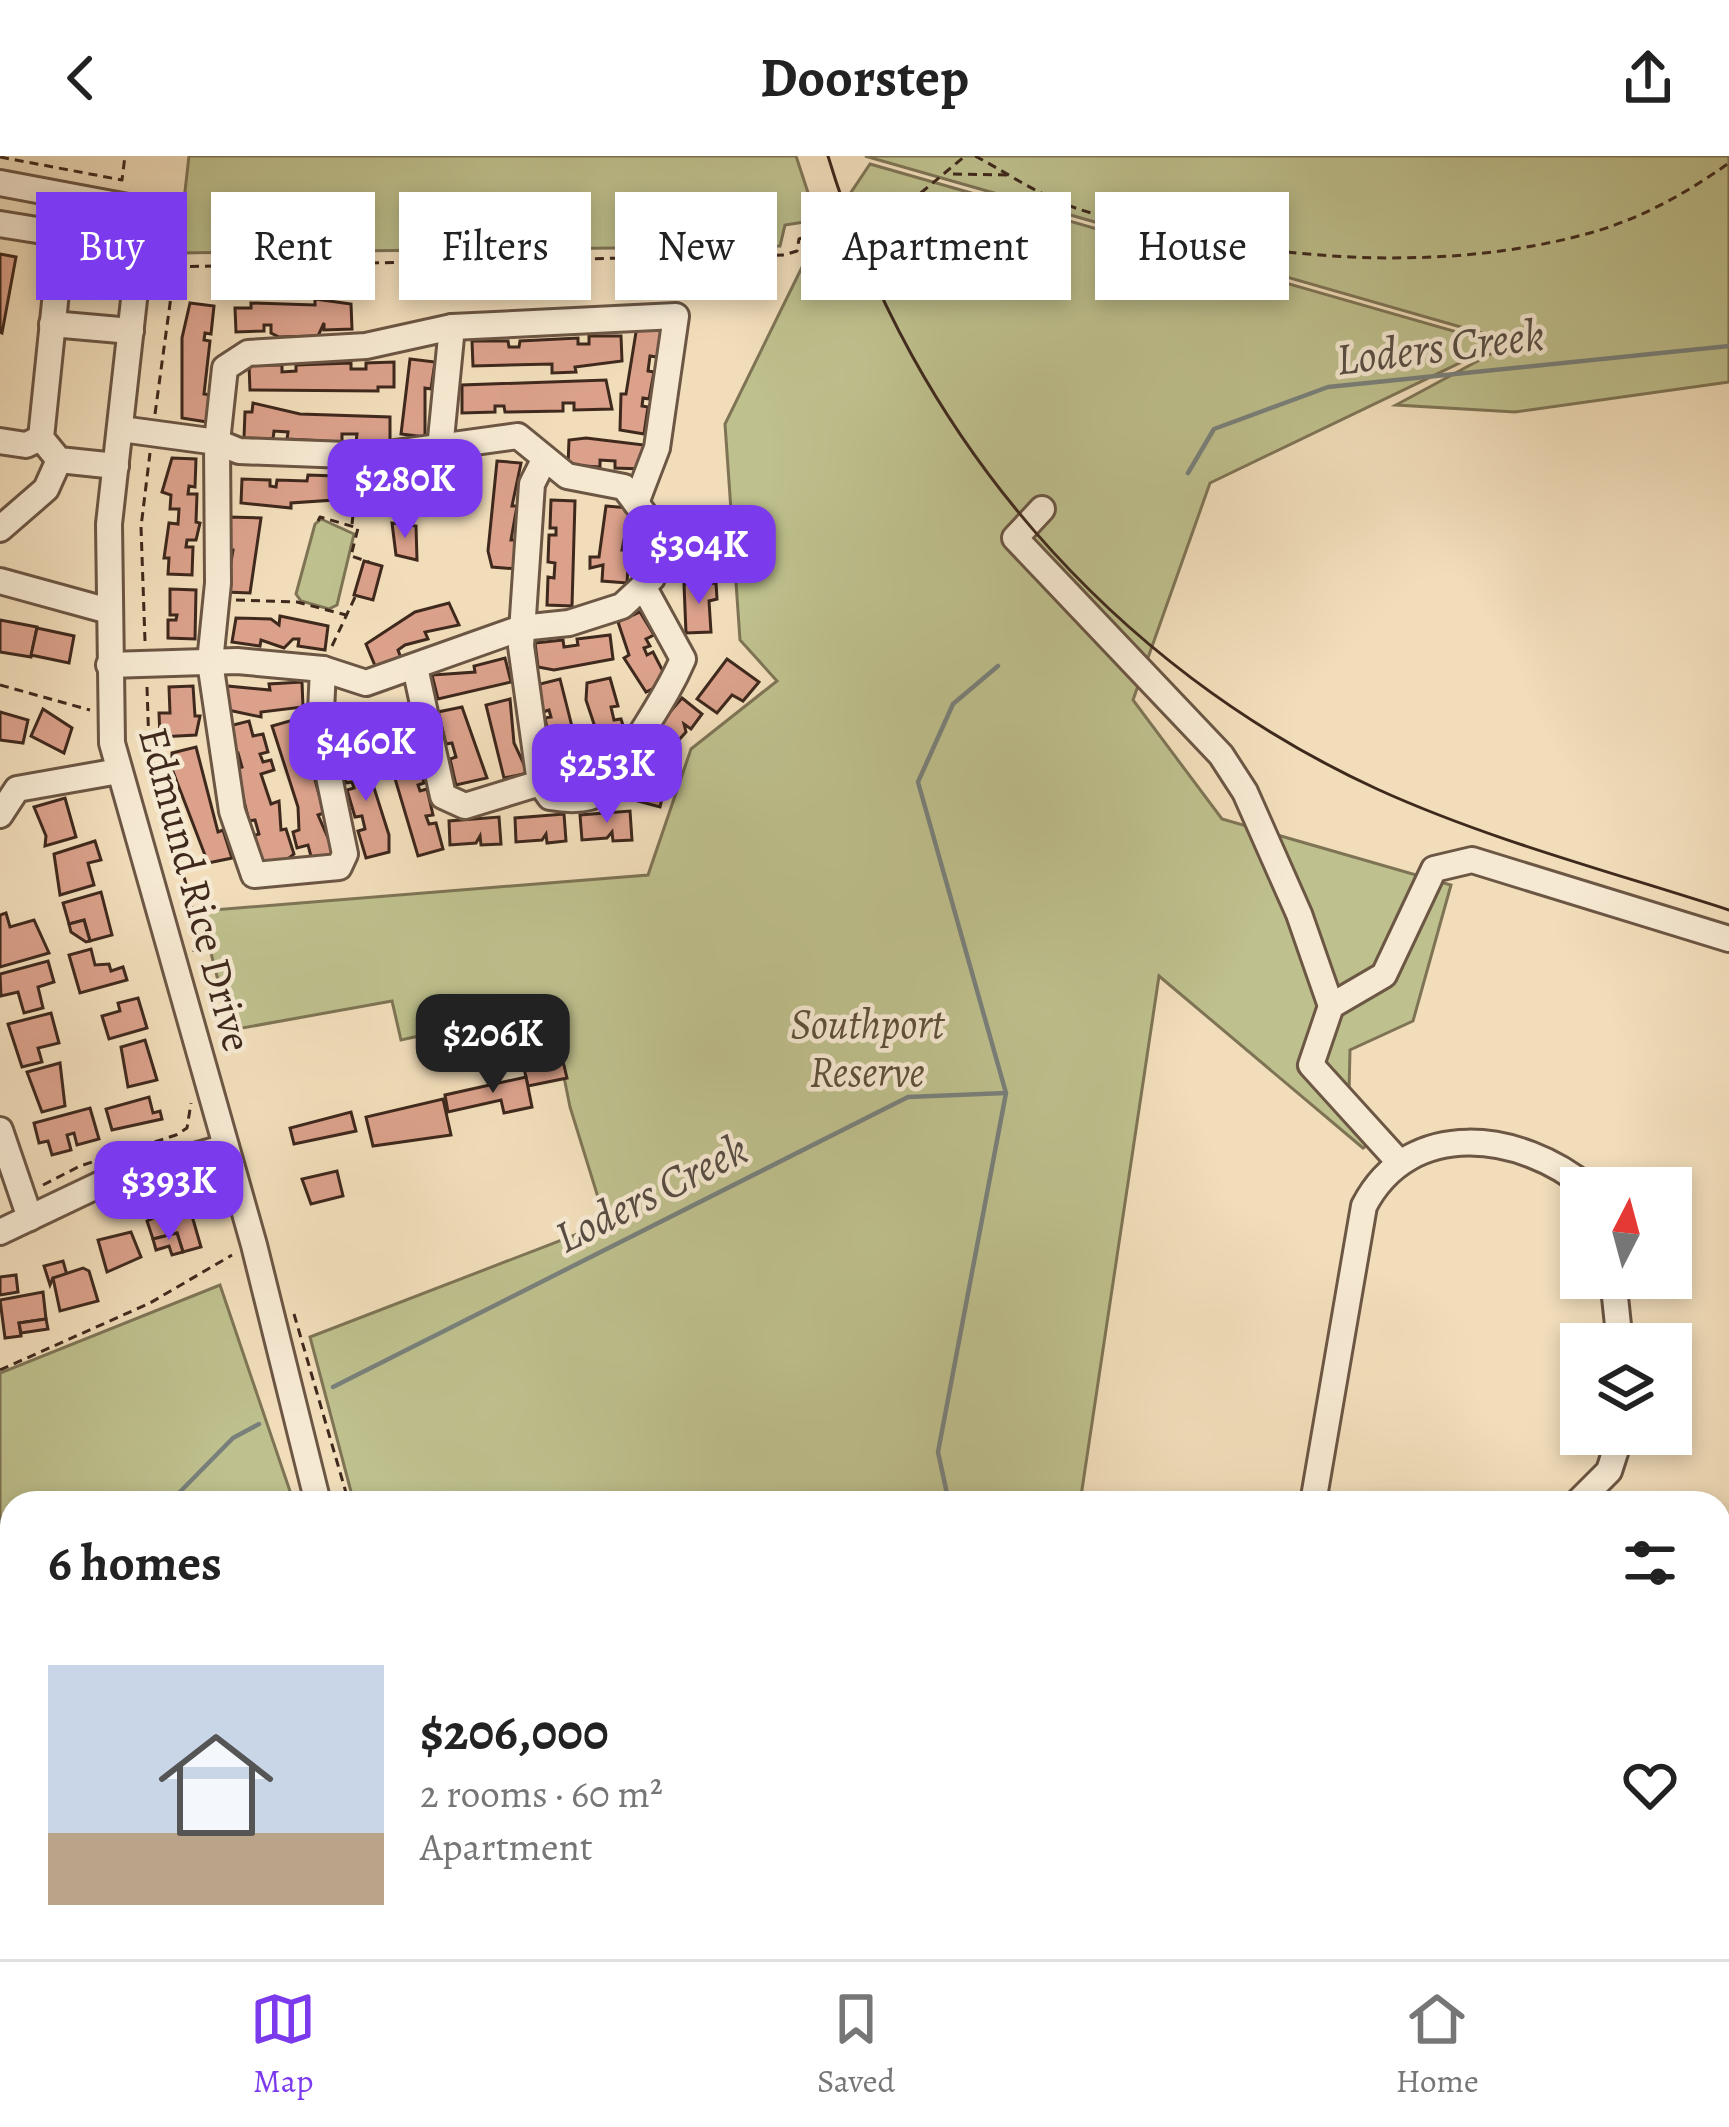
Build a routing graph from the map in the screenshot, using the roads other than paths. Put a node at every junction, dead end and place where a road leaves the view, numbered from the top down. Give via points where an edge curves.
1 (0, 183) edge
2 (0, 224) edge
3 (52, 324) junction
4 (452, 327) junction
5 (131, 331) junction
6 (121, 429) junction
7 (41, 438) junction
8 (0, 441) edge
9 (217, 442) junction
10 (440, 449) junction
11 (59, 460) junction
12 (544, 460) junction
13 (116, 466) junction
14 (636, 503) junction
15 (1042, 509) dead end
16 (0, 530) edge
17 (0, 581) edge
18 (644, 586) junction
19 (109, 611) junction
20 (521, 628) junction
21 (328, 657) junction
22 (210, 662) junction
23 (109, 665) junction
24 (416, 667) junction
25 (118, 771) junction
26 (540, 783) junction
27 (0, 815) edge
28 (1729, 939) edge
29 (1331, 1006) junction
30 (0, 1130) edge
31 (226, 1147) junction
32 (1399, 1162) junction
33 (1560, 1168) edge
34 (30, 1218) junction
35 (0, 1232) edge
36 (1614, 1455) edge
37 (315, 1491) edge
38 (1315, 1491) edge
39 (1589, 1491) edge

1 - 5 street, Edmund Rice Drive via 144,210
2 - 3 street via 62,234
3 - 5 street
3 - 7 street
4 - 9 street via 366,346 248,353 226,368
4 - 10 street
4 - 14 street via 676,316 657,448
5 - 6 street, Edmund Rice Drive
6 - 9 street
6 - 13 street, Edmund Rice Drive
7 - 8 street via 26,446
7 - 11 street
9 - 10 street via 239,451 351,456
9 - 22 street
10 - 12 street via 518,436
11 - 13 street
11 - 16 street via 46,489
12 - 14 street via 567,476 624,487
12 - 20 street via 532,484
13 - 19 street, Edmund Rice Drive
14 - 18 street via 648,518 652,578
15 - 29 street via 1015,538 1222,755 1299,914
17 - 19 street
18 - 20 street via 622,606
18 - 26 street via 682,658 667,697 625,772 602,794 571,800 550,796
19 - 23 street, Edmund Rice Drive
20 - 24 street
20 - 26 street
21 - 22 street
21 - 22 street via 320,733 345,854 339,867 254,875 232,812
21 - 24 street via 366,683
22 - 23 street
23 - 25 street, Edmund Rice Drive
24 - 26 street via 443,796 465,806
25 - 27 street via 17,789
25 - 31 street, Edmund Rice Drive
28 - 29 street via 1538,878 1472,860 1451,863 1426,882 1384,975
29 - 32 street via 1311,1065
30 - 34 street
31 - 34 street via 105,1182
31 - 37 street, Edmund Rice Drive
32 - 33 street via 1466,1140
32 - 38 street via 1364,1207
34 - 35 street
36 - 39 street

